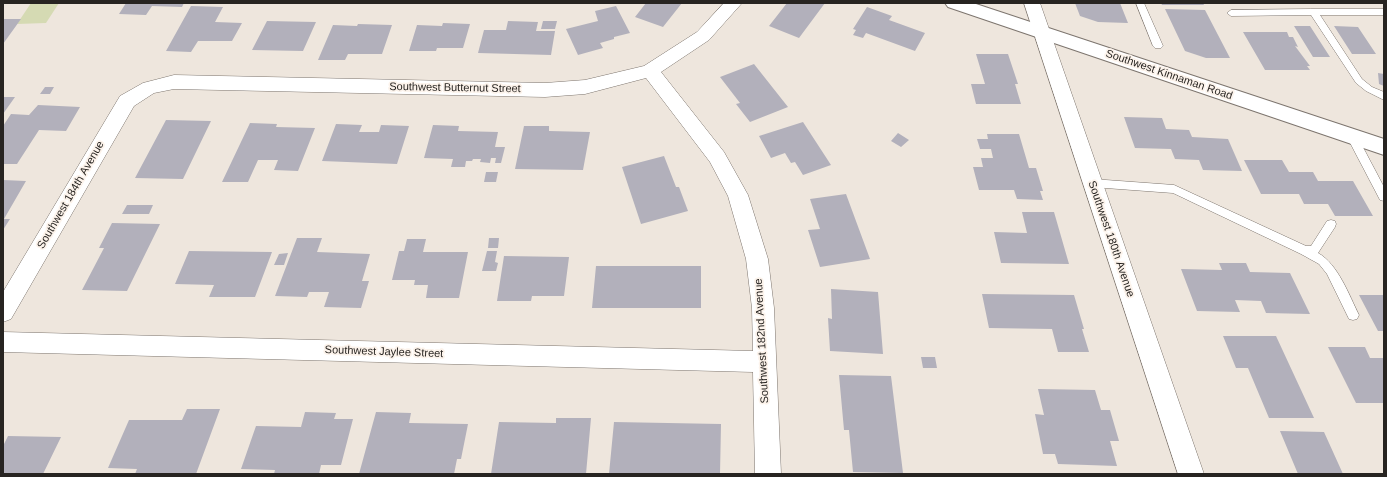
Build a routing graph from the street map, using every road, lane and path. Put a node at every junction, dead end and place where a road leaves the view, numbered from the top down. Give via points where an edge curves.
1 (734, 3) edge
2 (954, 3) edge
3 (1032, 3) edge
4 (1140, 3) edge
5 (1358, 3) edge
6 (1313, 12) junction
7 (1365, 12) junction
8 (1384, 12) edge
9 (1231, 13) dead end
10 (1041, 32) junction
11 (1158, 46) dead end
12 (650, 71) junction
13 (149, 88) joint
14 (1384, 96) edge
15 (1352, 136) junction
16 (1384, 148) edge
17 (1092, 183) junction
18 (1384, 197) edge
19 (1331, 224) dead end
20 (1305, 251) junction
21 (3, 312) edge
22 (1353, 315) dead end
23 (3, 342) edge
24 (765, 362) junction
25 (768, 474) edge
26 (1191, 474) edge

1 - 12 street, Southwest Butternut Street via 703,36
2 - 10 main road, Southwest Kinnaman Road
3 - 10 street, Southwest 180th Avenue
4 - 11 lane
5 - 7 lane
6 - 7 lane
6 - 9 lane
6 - 14 lane via 1359,81
7 - 8 lane
10 - 15 main road, Southwest Kinnaman Road
10 - 17 street, Southwest 180th Avenue
12 - 13 street, Southwest Butternut Street via 585,87 545,90 174,82
12 - 24 street, Southwest 182nd Avenue via 717,157 738,195 757,259 763,308
13 - 21 street, Southwest 184th Avenue via 127,101
15 - 16 main road, Southwest Kinnaman Road
15 - 18 lane
17 - 20 lane via 1174,189
17 - 26 street, Southwest 180th Avenue
19 - 20 lane via 1314,250
20 - 22 lane via 1323,261 1331,271
23 - 24 street, Southwest Jaylee Street
24 - 25 street, Southwest 182nd Avenue

